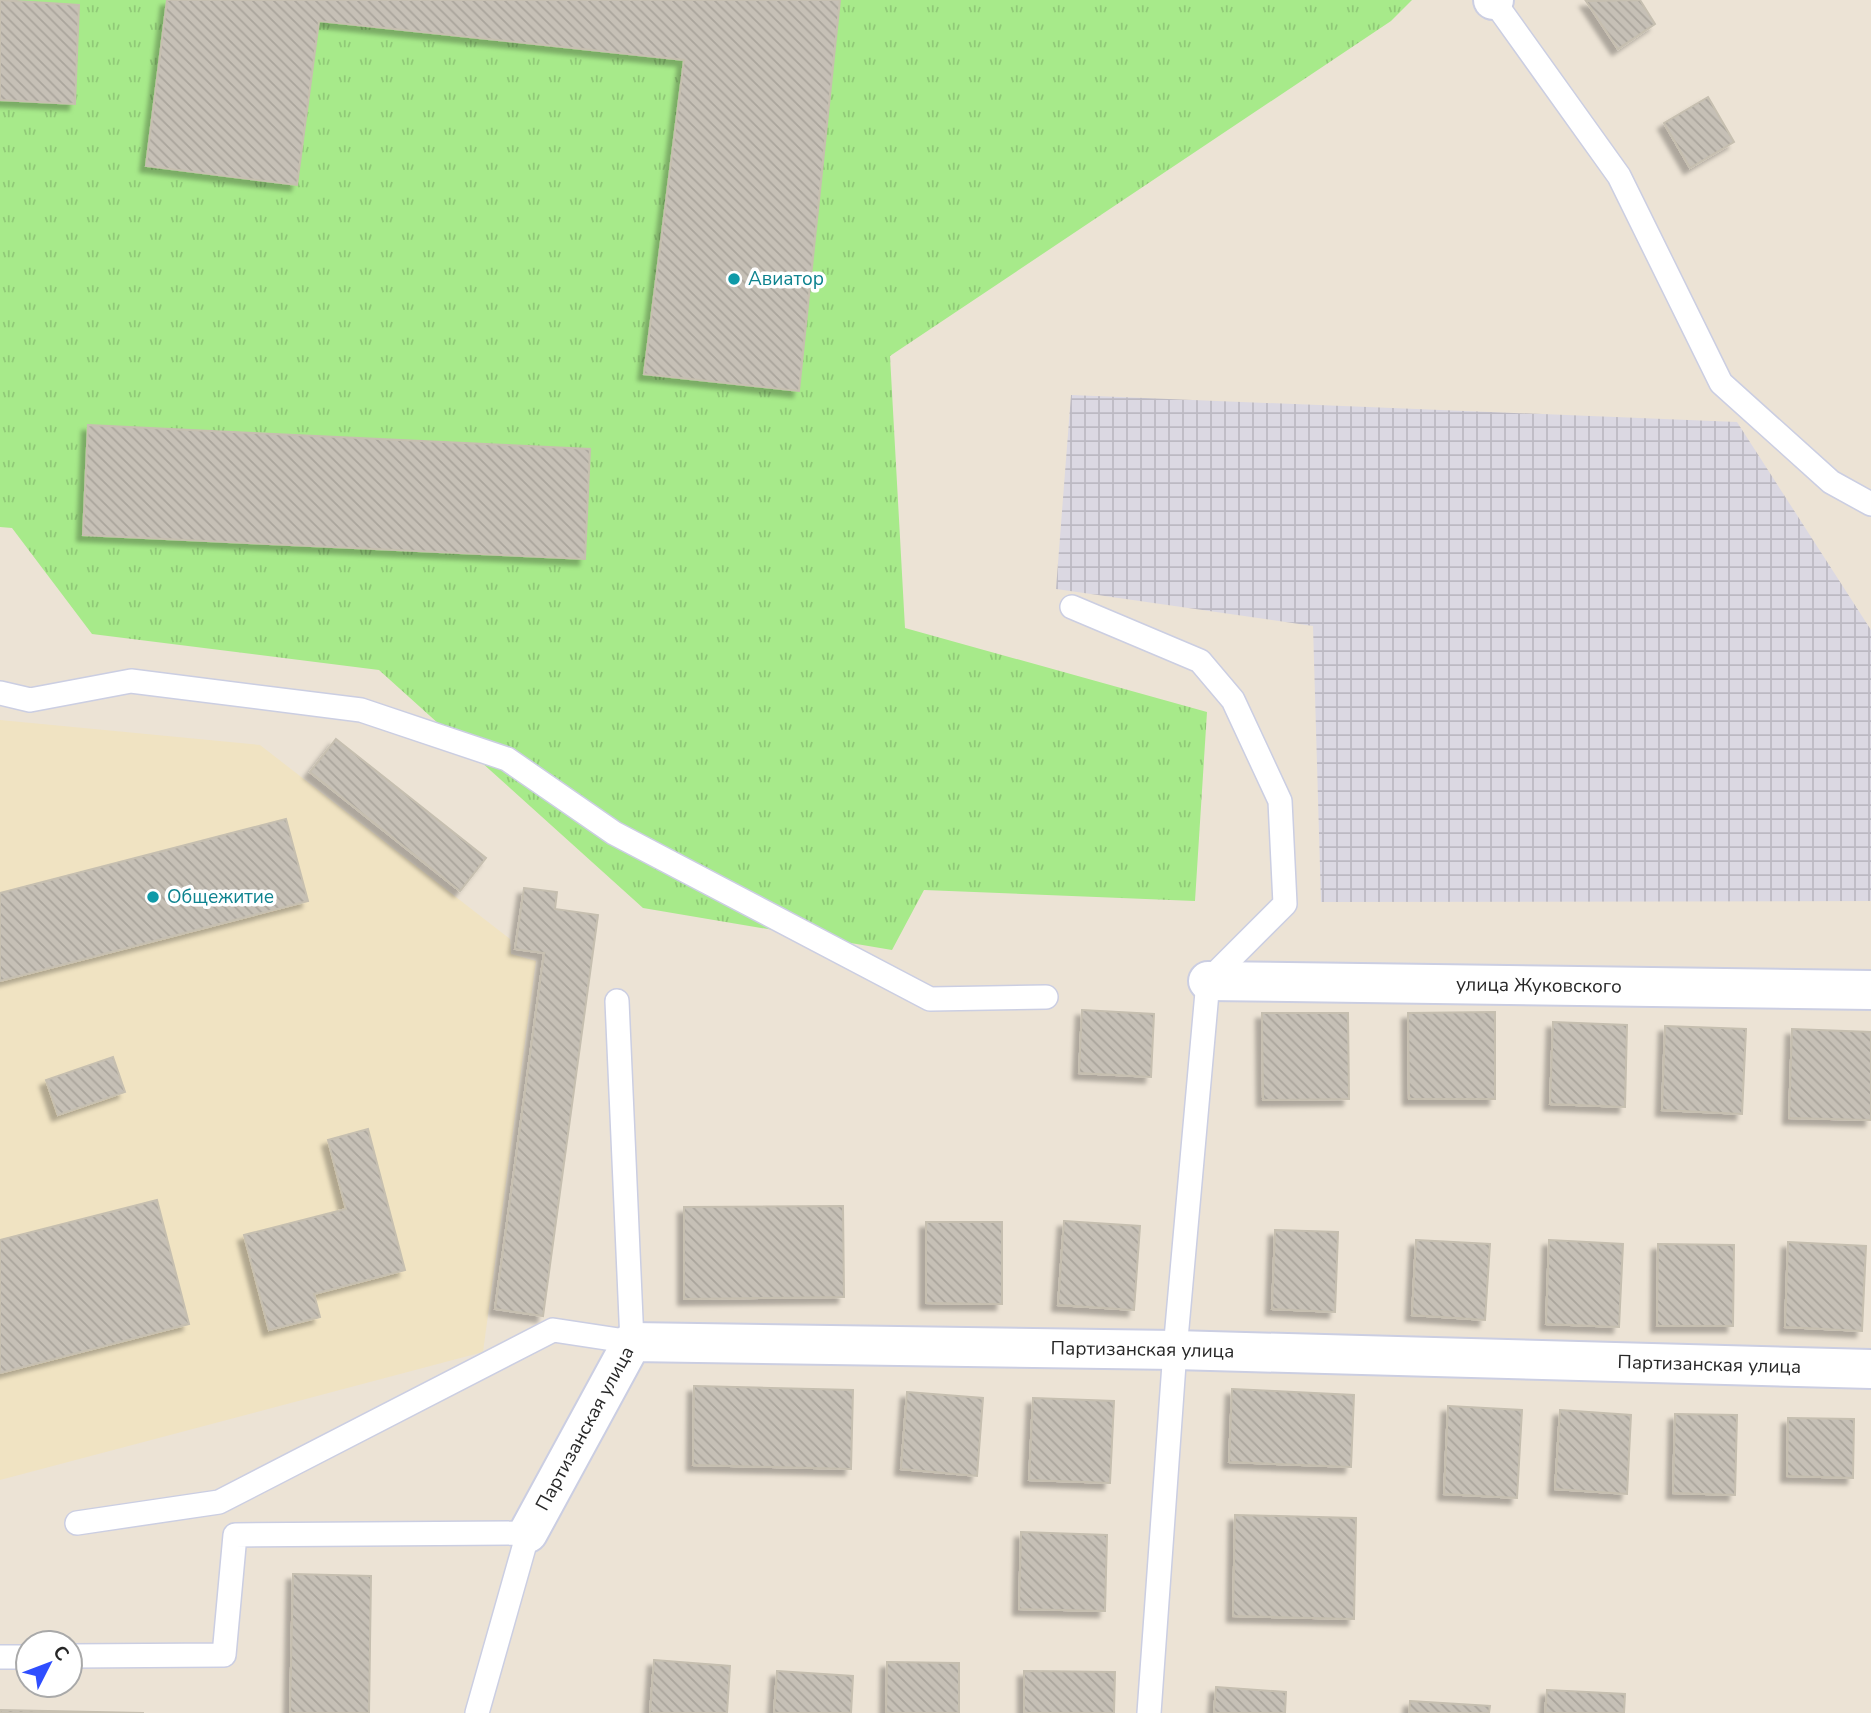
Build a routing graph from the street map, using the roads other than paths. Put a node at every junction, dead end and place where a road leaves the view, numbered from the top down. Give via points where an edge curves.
1 (1494, 0) edge
2 (1871, 504) edge
3 (1072, 607) dead end
4 (0, 693) edge
5 (1208, 981) junction
6 (1871, 990) edge
7 (1046, 997) dead end
8 (617, 1001) dead end
9 (632, 1342) junction
10 (1175, 1350) junction
11 (1871, 1369) edge
12 (77, 1523) dead end
13 (528, 1533) junction
14 (84, 1656) edge
15 (477, 1713) edge
16 (1149, 1713) edge

1 - 2 lane via 1619,176 1721,383 1831,482
3 - 5 lane via 1200,662 1233,700 1280,801 1285,904
4 - 7 lane via 30,700 131,681 361,710 507,759 614,833 930,999
5 - 6 street, улица Жуковского
5 - 10 lane
8 - 9 lane
9 - 10 street, Партизанская улица
9 - 12 lane via 553,1330 219,1502
9 - 13 street, Партизанская улица
10 - 11 street, Партизанская улица
10 - 16 lane
13 - 14 lane via 235,1535 224,1655
13 - 15 lane

